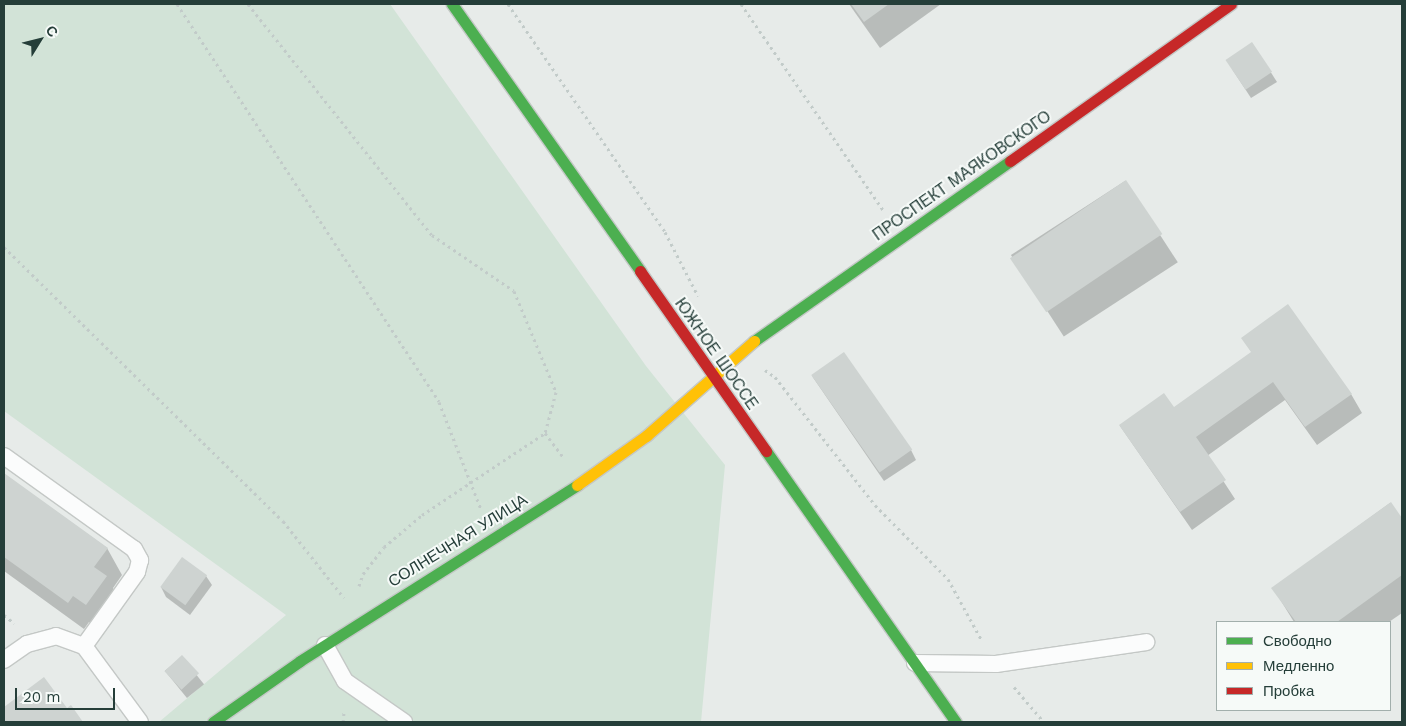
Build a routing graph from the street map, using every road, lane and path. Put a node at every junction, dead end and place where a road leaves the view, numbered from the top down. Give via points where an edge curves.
1 (177, 4) edge
2 (248, 4) edge
3 (452, 4) edge
4 (508, 4) edge
5 (741, 4) edge
6 (1231, 4) edge
7 (903, 238) junction
8 (4, 247) edge
9 (701, 302) dead end
10 (739, 352) junction
11 (710, 375) junction
12 (545, 433) junction
13 (4, 456) edge
14 (583, 481) junction
15 (471, 484) junction
16 (357, 591) dead end
17 (346, 600) dead end
18 (1146, 642) dead end
19 (325, 645) junction
20 (84, 646) junction
21 (4, 660) edge
22 (915, 664) junction
23 (996, 664) junction
24 (951, 720) edge
25 (140, 722) edge
26 (213, 722) edge
27 (404, 722) edge
28 (1044, 722) edge

1 - 15 path via 439,402
2 - 12 path via 432,235 514,291 556,392
3 - 11 street, ЮЖНОЕ ШОССЕ
4 - 9 path via 665,232
5 - 7 path
6 - 7 street, ПРОСПЕКТ МАЯКОВСКОГО
7 - 10 street, ПРОСПЕКТ МАЯКОВСКОГО
8 - 17 path via 283,520
10 - 11 street, ПРОСПЕКТ МАЯКОВСКОГО
10 - 23 path via 774,377 875,505 948,579
11 - 14 street, СОЛНЕЧНАЯ УЛИЦА via 646,436
11 - 22 street, ЮЖНОЕ ШОССЕ
12 - 14 path
12 - 15 path
13 - 20 lane via 134,549 140,560 137,572
14 - 19 street, СОЛНЕЧНАЯ УЛИЦА
15 - 16 path via 422,515 384,547 363,574
18 - 23 lane
19 - 26 street, СОЛНЕЧНАЯ УЛИЦА
19 - 27 lane via 345,681
20 - 21 lane via 56,636 27,644
20 - 25 lane
22 - 23 lane
22 - 24 street, ЮЖНОЕ ШОССЕ
23 - 28 path

